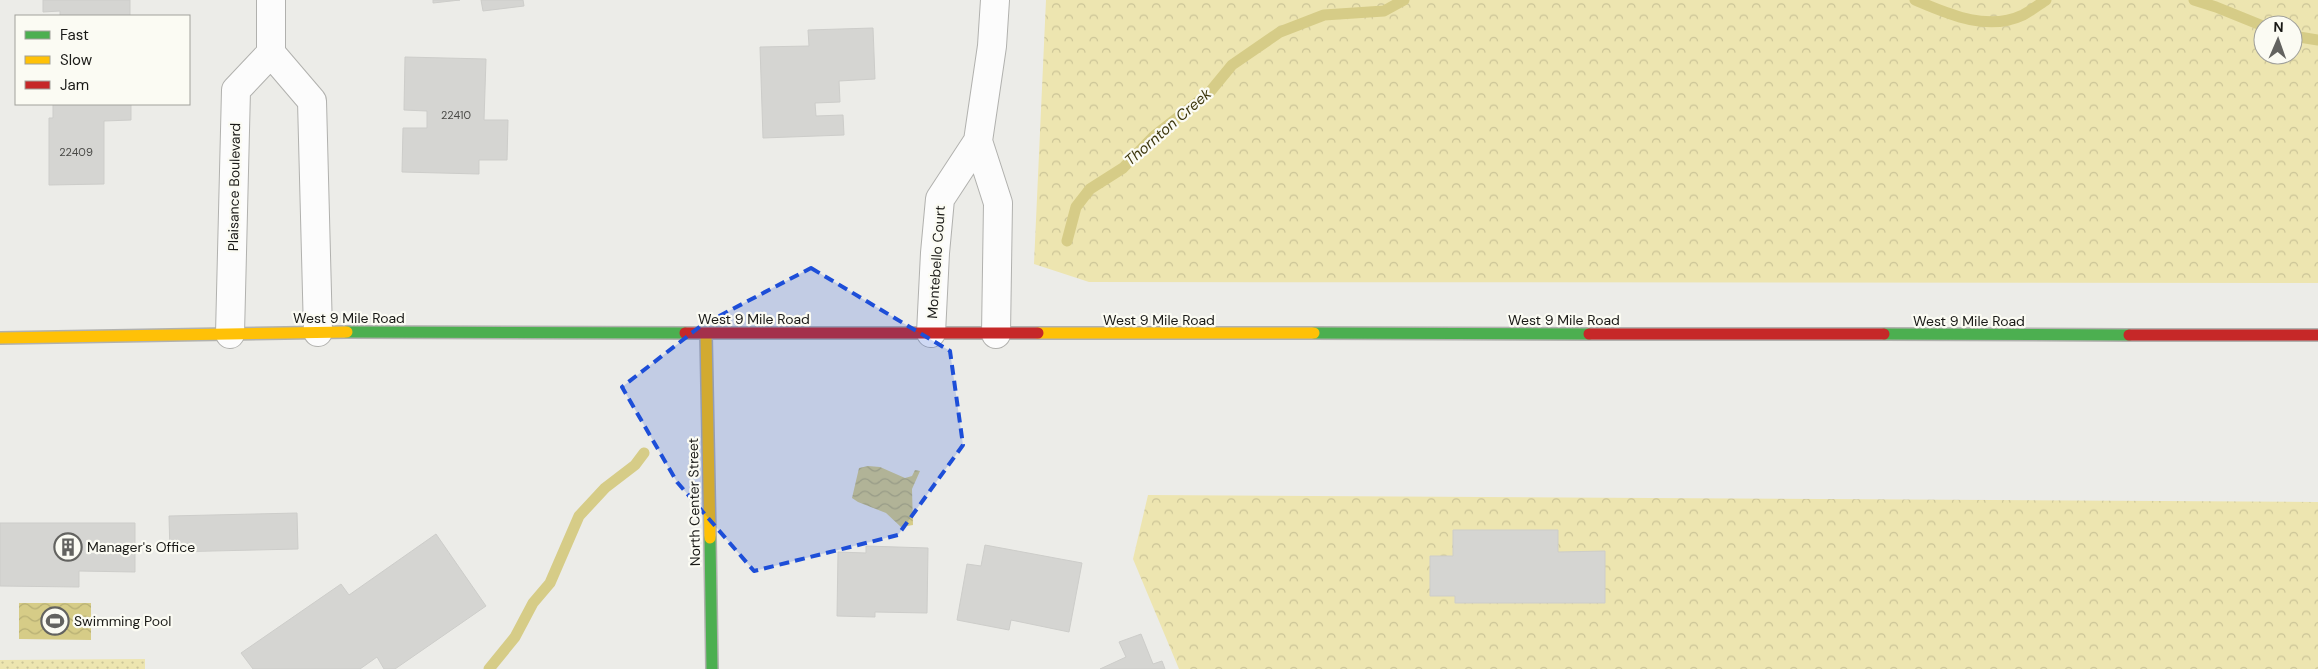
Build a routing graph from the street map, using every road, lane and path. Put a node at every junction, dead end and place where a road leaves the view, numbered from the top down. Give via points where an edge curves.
1 (271, 0) edge
2 (995, 0) edge
3 (271, 53) junction
4 (978, 141) junction
5 (318, 332) junction
6 (931, 333) junction
7 (230, 334) junction
8 (706, 334) junction
9 (996, 334) junction
10 (2318, 335) edge
11 (0, 338) edge
12 (712, 669) edge

1 - 3 street
2 - 4 street, Montebello Court via 992,46
3 - 5 street via 312,101
3 - 7 street, Plaisance Boulevard via 236,90
4 - 6 street, Montebello Court via 940,200
4 - 9 street, Montebello Court via 998,203
5 - 7 street, West 9 Mile Road
5 - 8 street, West 9 Mile Road
6 - 8 street, West 9 Mile Road
6 - 9 street, West 9 Mile Road
7 - 11 street, West 9 Mile Road
8 - 12 street, North Center Street
9 - 10 street, West 9 Mile Road

